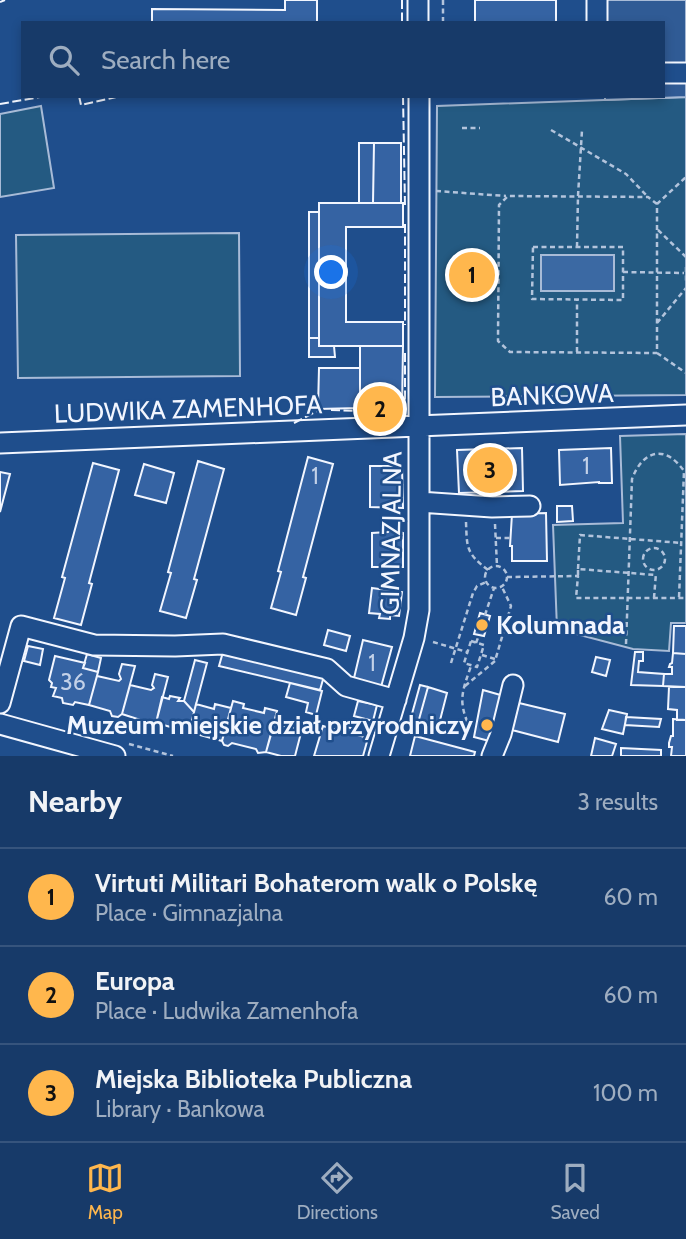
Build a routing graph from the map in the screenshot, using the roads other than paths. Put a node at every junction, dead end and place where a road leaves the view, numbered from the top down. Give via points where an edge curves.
1 (418, 0) edge
2 (597, 0) edge
3 (418, 21) edge
4 (597, 21) edge
5 (665, 73) edge
6 (686, 73) edge
7 (419, 98) edge
8 (686, 415) edge
9 (420, 427) junction
10 (0, 443) edge
11 (419, 502) junction
12 (530, 506) dead end
13 (513, 685) dead end
14 (396, 700) junction
15 (0, 702) edge
16 (0, 724) edge
17 (116, 756) edge
18 (379, 756) edge
19 (492, 756) edge

1 - 3 street
2 - 4 street
5 - 6 street
7 - 9 street, GIMNAZJALNA
8 - 9 street, BANKOWA
9 - 10 street, LUDWIKA ZAMENHOFA
9 - 11 street, GIMNAZJALNA
11 - 12 street
11 - 14 street, GIMNAZJALNA via 418,610
13 - 19 street
14 - 15 street via 346,686 327,669 223,644 94,645 21,626
14 - 18 street, GIMNAZJALNA
16 - 17 street

